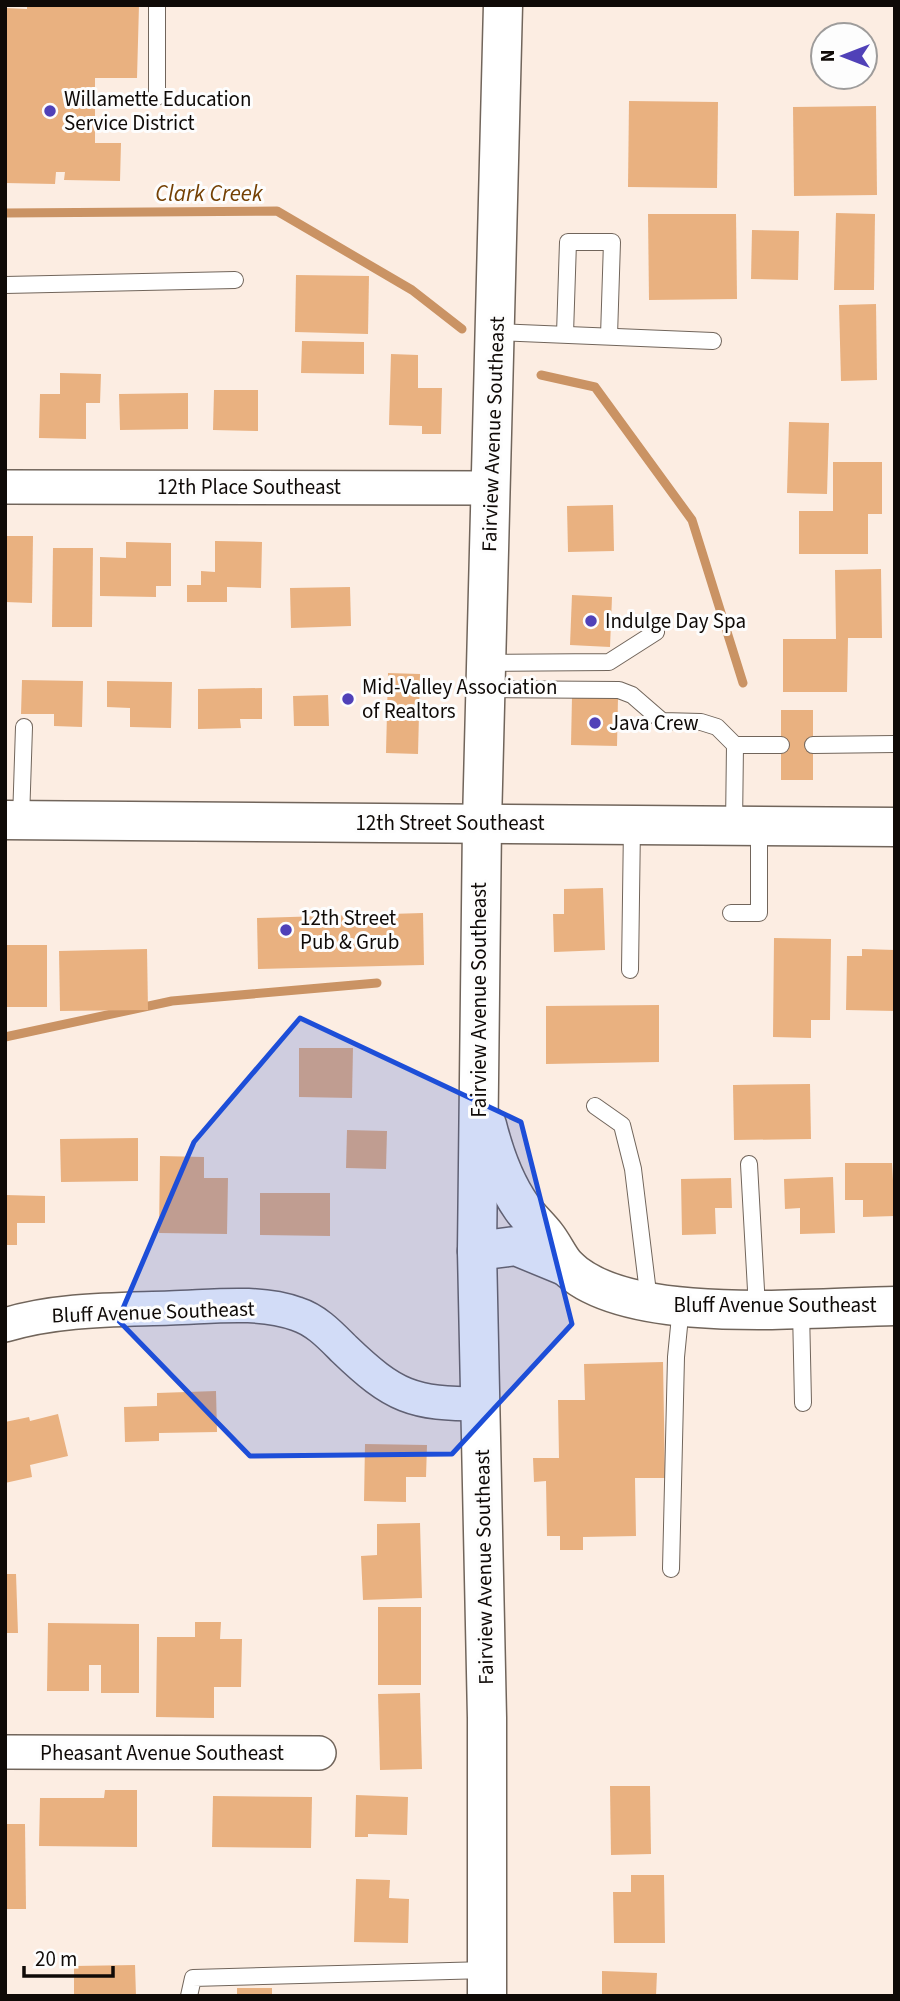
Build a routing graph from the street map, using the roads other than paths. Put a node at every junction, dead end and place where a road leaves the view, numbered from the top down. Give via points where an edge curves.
1 (157, 5) edge
2 (503, 5) edge
3 (157, 97) dead end
4 (234, 280) dead end
5 (5, 285) edge
6 (496, 332) junction
7 (565, 334) junction
8 (609, 336) junction
9 (713, 341) dead end
10 (5, 487) edge
11 (492, 488) junction
12 (656, 632) dead end
13 (487, 676) junction
14 (23, 727) dead end
15 (895, 744) edge
16 (735, 745) junction
17 (781, 745) dead end
18 (813, 745) dead end
19 (13, 820) edge
20 (482, 823) junction
21 (632, 825) junction
22 (747, 826) junction
23 (895, 827) edge
24 (731, 913) dead end
25 (630, 970) dead end
26 (478, 1093) junction
27 (595, 1106) dead end
28 (748, 1164) dead end
29 (477, 1251) junction
30 (567, 1267) junction
31 (666, 1304) junction
32 (895, 1306) edge
33 (801, 1307) junction
34 (757, 1308) junction
35 (5, 1325) edge
36 (803, 1403) dead end
37 (481, 1404) junction
38 (671, 1569) dead end
39 (5, 1752) edge
40 (319, 1753) dead end
41 (487, 1983) edge
42 (189, 1996) edge

1 - 3 lane
2 - 6 main road, Fairview Avenue Southeast
4 - 5 lane
6 - 7 lane
6 - 11 main road, Fairview Avenue Southeast
7 - 8 lane
7 - 8 lane via 568,242 612,242
8 - 9 lane
10 - 11 street, 12th Place Southeast
11 - 13 main road, Fairview Avenue Southeast
12 - 13 lane via 609,662
13 - 16 lane via 619,690 663,721 717,727
13 - 20 main road, Fairview Avenue Southeast
14 - 19 lane
15 - 18 lane
16 - 17 lane
16 - 22 lane
19 - 20 main road, 12th Street Southeast
20 - 21 main road, 12th Street Southeast
20 - 26 main road, Fairview Avenue Southeast
21 - 22 main road, 12th Street Southeast
21 - 25 lane
22 - 23 main road, 12th Street Southeast
22 - 24 lane via 759,913
26 - 29 main road, Fairview Avenue Southeast
26 - 30 main road, Bluff Avenue Southeast via 495,1155 521,1208
27 - 31 lane via 622,1125
28 - 34 lane
29 - 30 main road via 516,1246
29 - 37 main road, Fairview Avenue Southeast
30 - 31 main road, Bluff Avenue Southeast via 599,1288
31 - 34 main road, Bluff Avenue Southeast
31 - 38 lane via 676,1357 677,1402
32 - 33 main road, Bluff Avenue Southeast
33 - 34 main road, Bluff Avenue Southeast
33 - 36 lane
35 - 37 street, Bluff Avenue Southeast via 87,1311 273,1308 316,1324 396,1392 434,1404
37 - 41 main road, Fairview Avenue Southeast
39 - 40 street, Pheasant Avenue Southeast
41 - 42 lane via 193,1978

